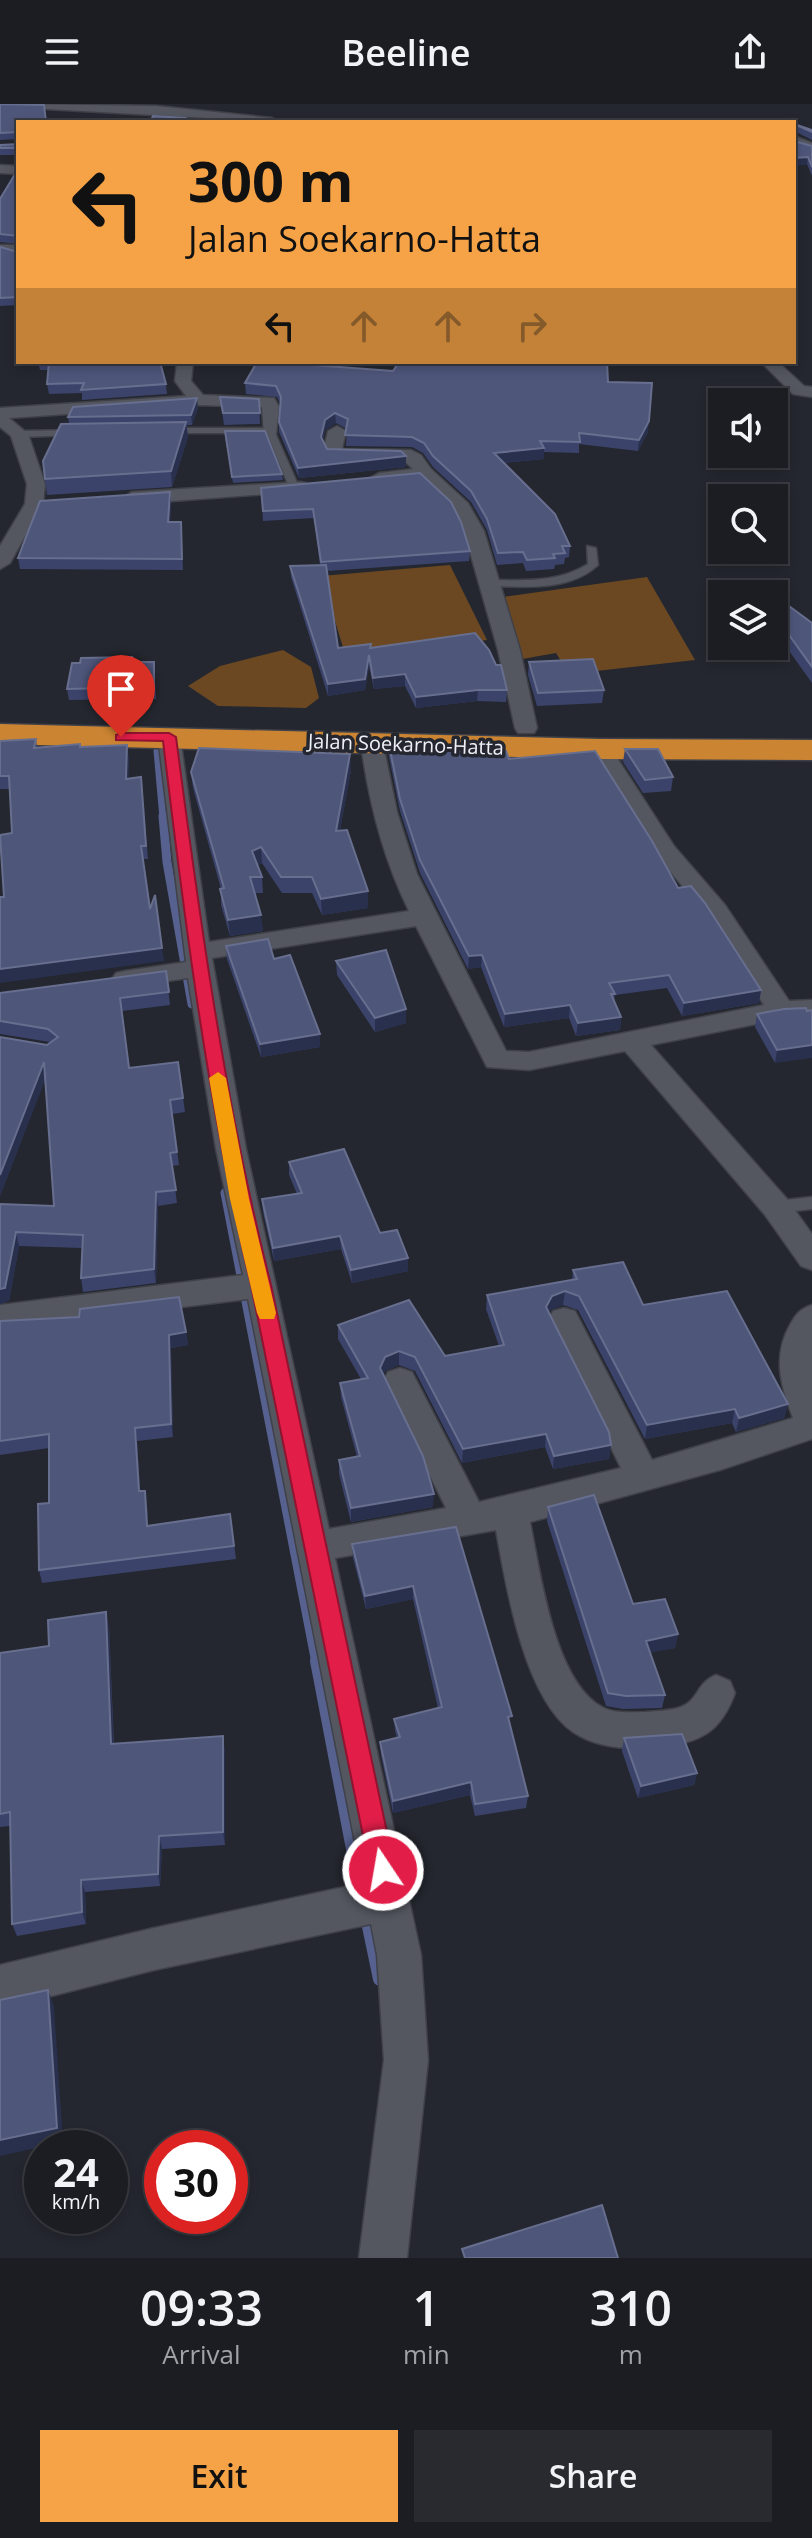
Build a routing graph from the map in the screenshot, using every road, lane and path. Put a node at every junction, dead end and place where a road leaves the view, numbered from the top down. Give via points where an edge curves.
1 (29, 104) edge
2 (153, 116) edge
3 (227, 120) edge
4 (185, 364) edge
5 (771, 364) edge
6 (812, 392) edge
7 (198, 400) junction
8 (0, 413) edge
9 (0, 419) edge
10 (270, 430) junction
11 (157, 431) edge
12 (337, 431) edge
13 (96, 433) edge
14 (19, 434) junction
15 (425, 473) junction
16 (352, 481) edge
17 (323, 484) edge
18 (294, 487) junction
19 (111, 499) edge
20 (591, 548) dead end
21 (0, 563) edge
22 (491, 583) junction
23 (0, 714) edge
24 (126, 728) junction
25 (526, 728) junction
26 (812, 731) edge
27 (0, 734) edge
28 (169, 737) junction
29 (372, 744) junction
30 (600, 749) junction
31 (812, 750) edge
32 (425, 918) junction
33 (187, 965) junction
34 (103, 982) edge
35 (812, 1009) edge
36 (781, 1010) junction
37 (631, 1040) junction
38 (812, 1203) edge
39 (776, 1207) junction
40 (812, 1258) edge
41 (255, 1286) junction
42 (0, 1317) edge
43 (812, 1317) edge
44 (564, 1320) dead end
45 (400, 1381) dead end
46 (812, 1424) edge
47 (642, 1475) junction
48 (510, 1512) junction
49 (470, 1520) junction
50 (313, 1547) junction
51 (716, 1693) dead end
52 (383, 1900) junction
53 (0, 1987) edge
54 (383, 2258) edge

1 - 2 street
2 - 3 street
4 - 7 street via 183,381
5 - 6 street via 799,390
7 - 8 street
7 - 10 street via 268,402
9 - 14 street
10 - 11 lane
10 - 18 lane
12 - 15 street via 336,454 405,454
13 - 14 lane
14 - 21 street via 42,504
15 - 16 street
15 - 22 street via 467,515
17 - 18 street
18 - 19 street
20 - 22 lane via 593,565 572,577
22 - 25 street
23 - 24 highway, Jalan Soekarno-Hatta
24 - 25 highway, Jalan Soekarno-Hatta
24 - 27 highway, Jalan Soekarno-Hatta
24 - 28 highway, Jalan Soekarno-Hatta
25 - 26 highway, Jalan Soekarno-Hatta
28 - 29 highway, Jalan Soekarno-Hatta
28 - 33 street
29 - 30 highway, Jalan Soekarno-Hatta
29 - 32 street via 381,810 402,874
30 - 31 highway, Jalan Soekarno-Hatta
30 - 36 street via 664,850 716,910
32 - 33 street via 394,920
32 - 37 street via 497,1060 529,1061
33 - 34 street
33 - 41 street
35 - 36 street
36 - 37 street
37 - 39 street
38 - 39 lane
39 - 40 street
41 - 42 street
41 - 50 street
43 - 46 street via 798,1336 794,1364
44 - 47 street
45 - 49 street
46 - 47 street via 720,1456
47 - 48 street
48 - 49 street
48 - 51 street via 531,1611 559,1690 585,1718 632,1731 671,1728 702,1718
49 - 50 street
50 - 52 street
52 - 53 street
52 - 54 street via 399,1955 406,2060

